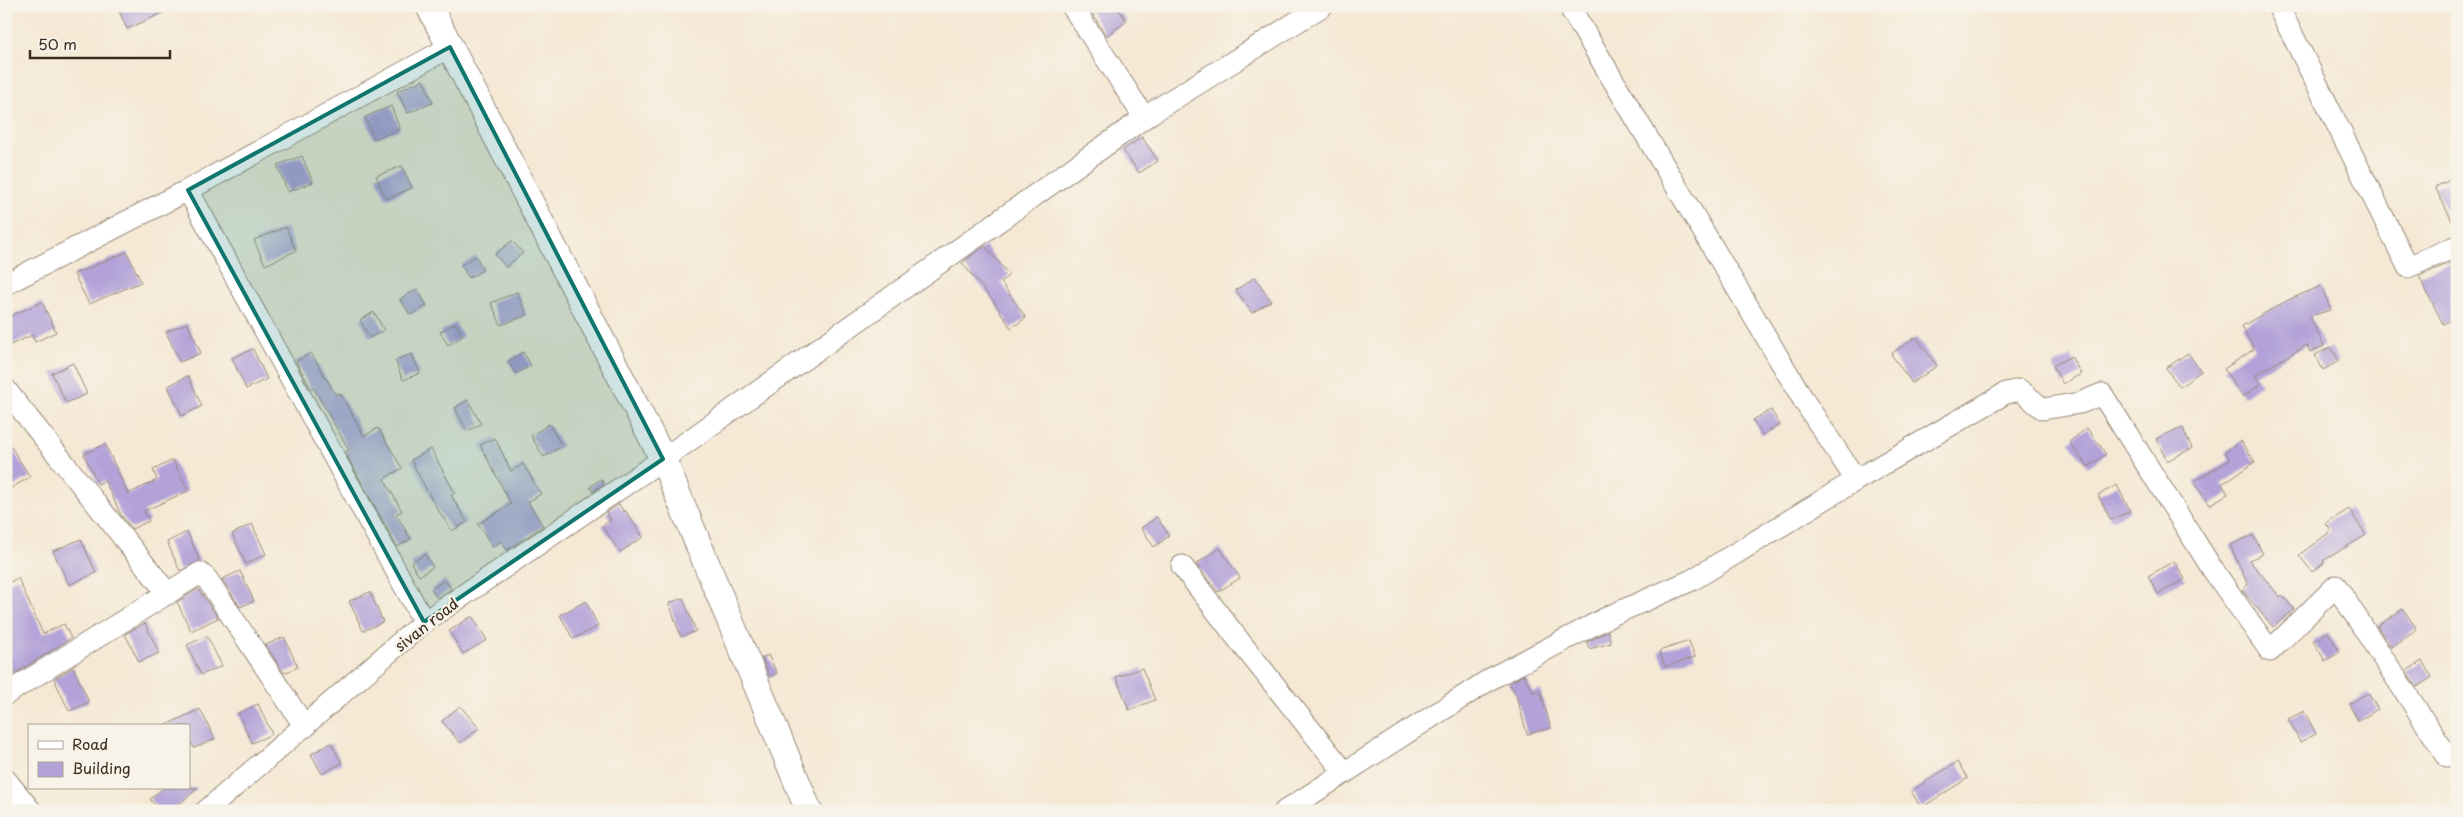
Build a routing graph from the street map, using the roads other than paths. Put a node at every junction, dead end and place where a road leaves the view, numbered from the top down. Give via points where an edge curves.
1 (429, 6) edge
2 (1072, 6) edge
3 (1322, 6) edge
4 (1569, 6) edge
5 (2278, 6) edge
6 (450, 47) junction
7 (1144, 117) junction
8 (188, 190) junction
9 (2457, 246) edge
10 (6, 284) edge
11 (6, 390) edge
12 (663, 459) junction
13 (1856, 480) junction
14 (1182, 566) dead end
15 (168, 594) junction
16 (424, 622) junction
17 (6, 694) edge
18 (305, 727) junction
19 (2447, 756) dead end
20 (1345, 773) junction
21 (6, 780) edge
22 (31, 811) edge
23 (206, 811) edge
24 (809, 811) edge
25 (1285, 811) edge

1 - 6 street
2 - 7 street
3 - 7 street, sivan road
4 - 13 street via 1806,404
5 - 9 street via 2408,267
6 - 8 street
6 - 12 street
7 - 12 street, sivan road
8 - 10 street
8 - 16 street
11 - 15 street
12 - 16 street, sivan road
12 - 24 street
13 - 19 street via 2006,393 2020,390 2043,409 2080,403 2102,394 2213,570 2270,651 2336,586
13 - 20 street via 1692,580 1612,615 1492,678
14 - 20 street
15 - 17 street
15 - 18 street via 200,573 208,579
16 - 18 street, sivan road
18 - 23 street, sivan road
20 - 25 street
21 - 22 street

